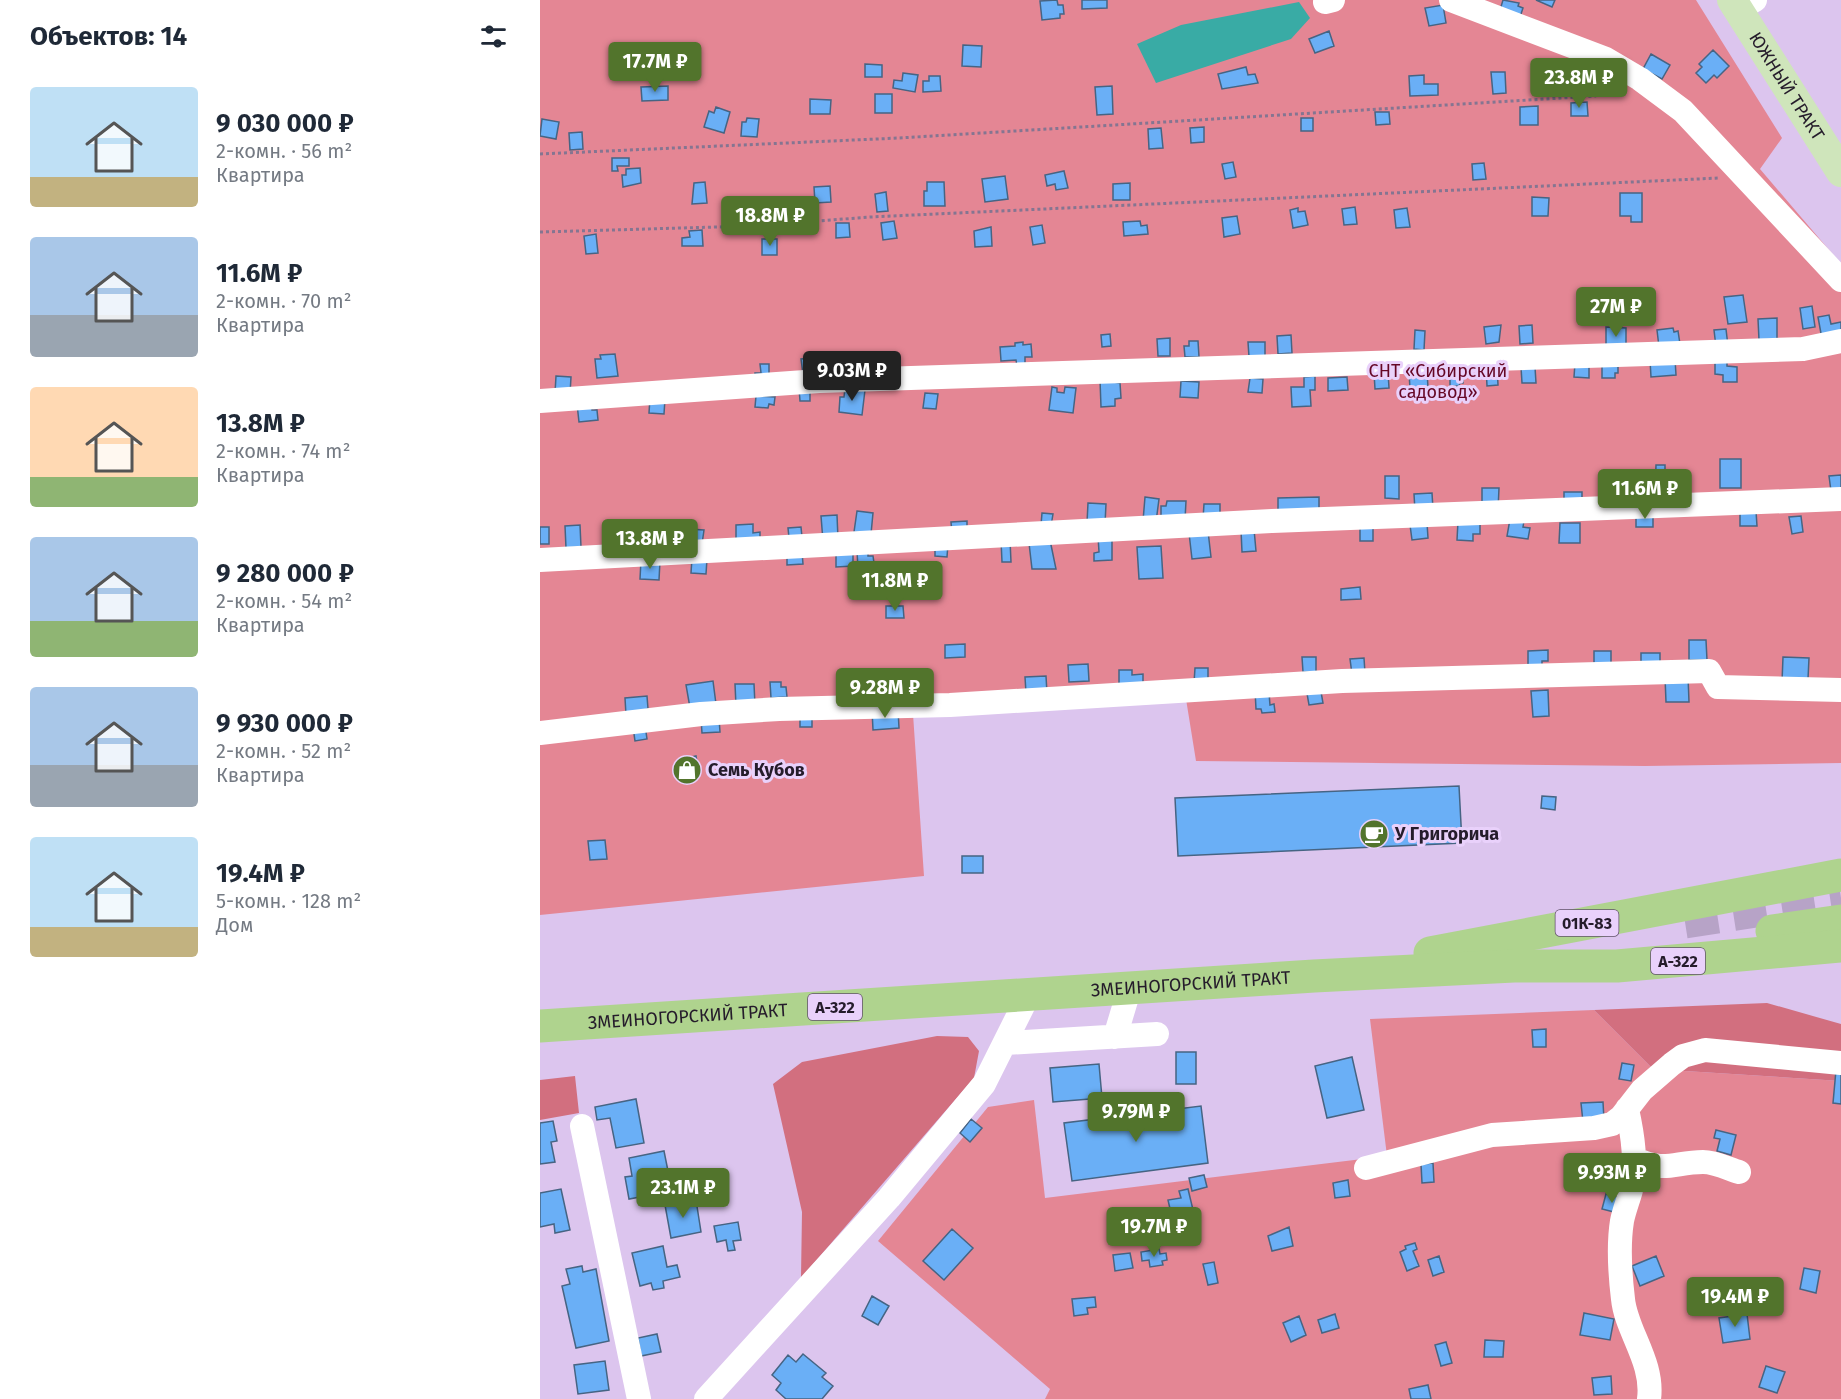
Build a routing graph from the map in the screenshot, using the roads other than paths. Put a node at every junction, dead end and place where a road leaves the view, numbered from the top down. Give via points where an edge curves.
1 (1451, 0) edge
2 (1742, 3) edge
3 (1841, 172) edge
4 (1841, 280) edge
5 (1841, 340) edge
6 (540, 401) edge
7 (1841, 499) edge
8 (540, 560) edge
9 (1841, 690) edge
10 (540, 733) edge
11 (1841, 875) edge
12 (1685, 922) tunnel mouth
13 (1825, 924) edge
14 (1841, 946) edge
15 (1442, 951) junction
16 (1514, 966) junction
17 (1333, 975) junction
18 (1130, 987) junction
19 (1029, 994) junction
20 (540, 1026) edge
21 (1156, 1034) dead end
22 (1115, 1037) junction
23 (1006, 1043) junction
24 (1841, 1064) edge
25 (1628, 1109) junction
26 (582, 1126) dead end
27 (1635, 1159) junction
28 (1366, 1168) dead end
29 (1740, 1172) dead end
30 (639, 1399) edge
31 (706, 1399) edge
32 (1649, 1399) edge

1 - 4 street via 1606,59 1640,79 1683,111
2 - 3 main road, ЮЖНЫЙ ТРАКТ
5 - 6 street via 1803,349 819,381
7 - 8 street via 1272,521
9 - 10 street via 1718,687 1709,670 1566,673 1330,681 950,705 779,709 689,715
11 - 15 highway, 01К-83
12 - 15 highway
13 - 16 highway
14 - 16 highway, ЗМЕИНОГОРСКИЙ ТРАКТ / А-322 via 1617,966
15 - 17 highway, 01К-83
16 - 17 highway, ЗМЕИНОГОРСКИЙ ТРАКТ / А-322
17 - 18 highway, ЗМЕИНОГОРСКИЙ ТРАКТ / А-322
18 - 19 highway, ЗМЕИНОГОРСКИЙ ТРАКТ / А-322
18 - 22 street
19 - 20 highway, ЗМЕИНОГОРСКИЙ ТРАКТ / А-322
19 - 23 street
21 - 22 street
22 - 23 street
23 - 31 street via 984,1084 904,1181
24 - 25 street via 1705,1050 1683,1056 1672,1064 1642,1090
25 - 27 street
25 - 28 street via 1612,1124 1492,1135
26 - 30 street
27 - 29 street via 1648,1165 1674,1167 1704,1162
27 - 32 street via 1622,1222 1620,1269 1623,1308 1640,1344

